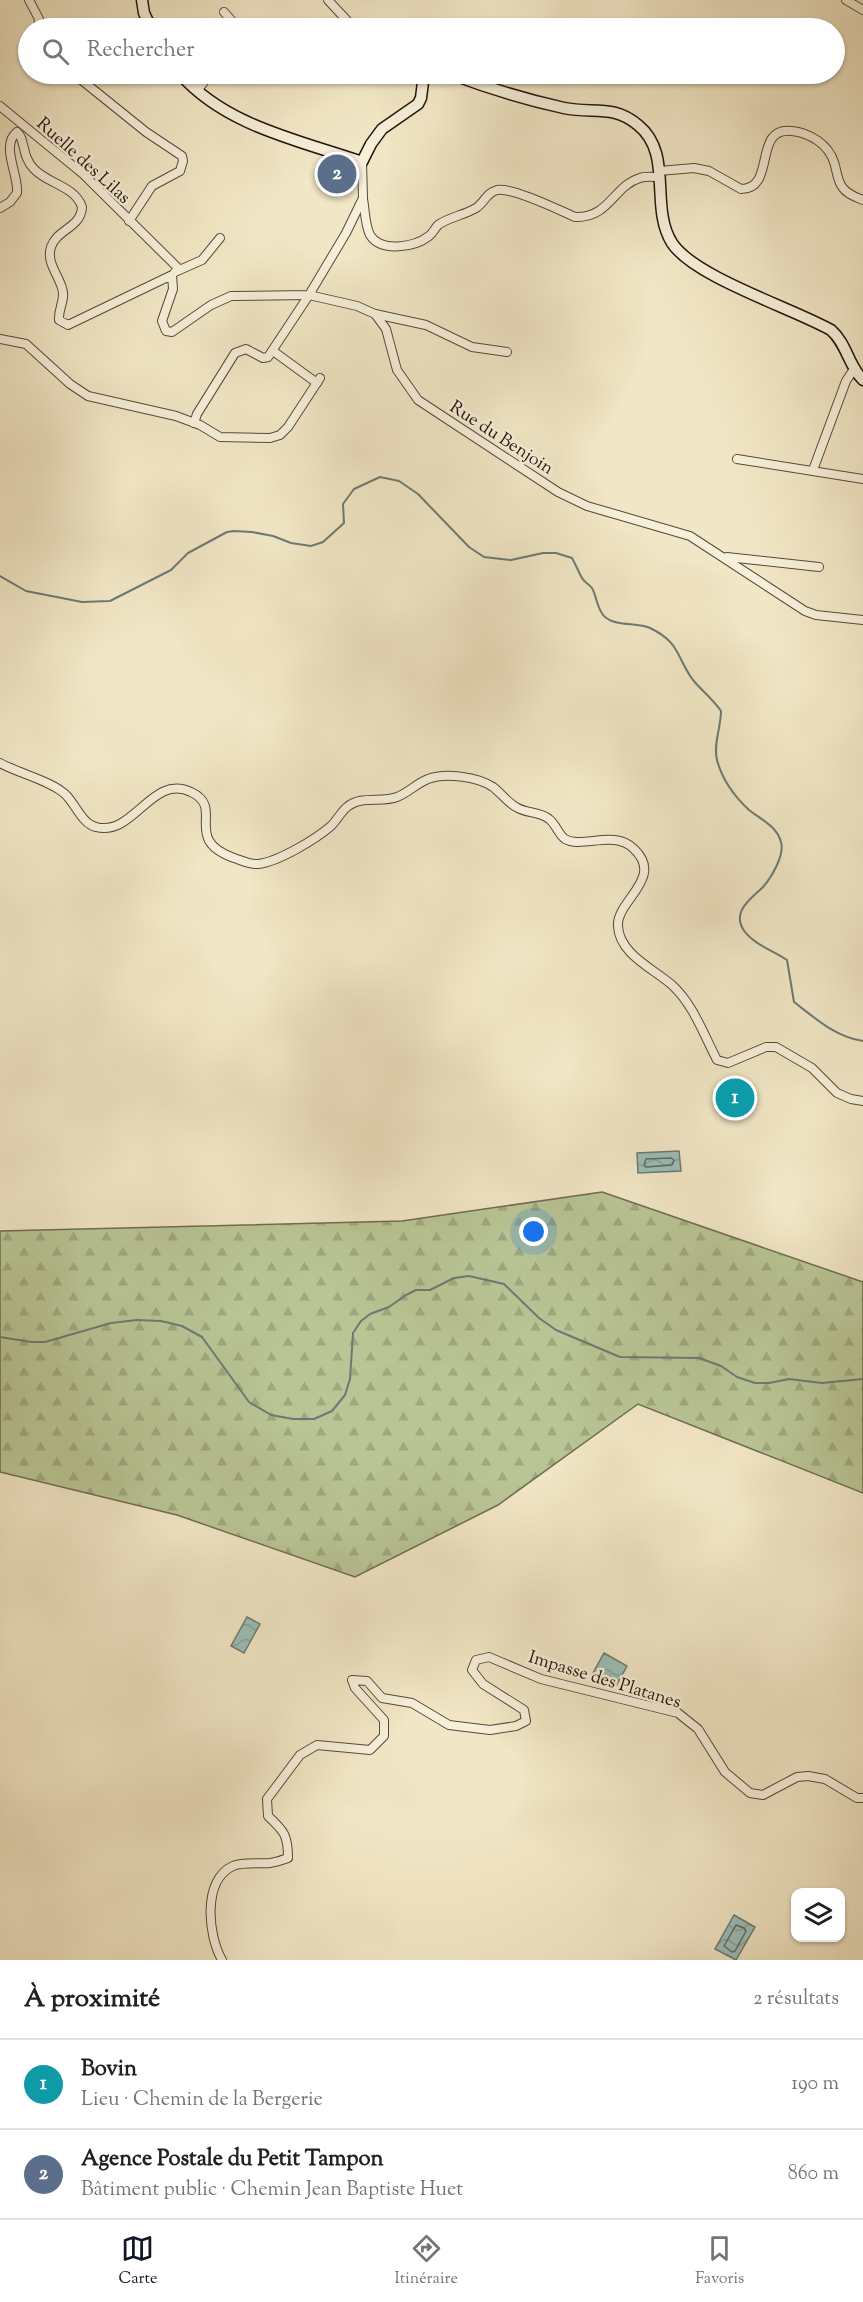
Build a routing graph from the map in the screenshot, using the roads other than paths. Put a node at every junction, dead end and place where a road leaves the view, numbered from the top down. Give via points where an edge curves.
1 (29, 0) edge
2 (142, 0) edge
3 (328, 0) edge
4 (846, 0) edge
5 (863, 10) edge
6 (224, 12) dead end
7 (38, 18) edge
8 (146, 18) edge
9 (229, 18) edge
10 (345, 18) edge
11 (86, 84) edge
12 (190, 84) edge
13 (202, 84) edge
14 (423, 84) edge
15 (485, 84) edge
16 (197, 91) junction
17 (0, 106) edge
18 (18, 121) junction
19 (17, 132) junction
20 (362, 162) junction
21 (659, 174) junction
22 (363, 198) junction
23 (863, 200) edge
24 (0, 208) edge
25 (129, 221) junction
26 (220, 238) dead end
27 (179, 269) junction
28 (172, 275) junction
29 (309, 295) junction
30 (375, 314) junction
31 (0, 339) edge
32 (273, 351) junction
33 (507, 352) dead end
34 (854, 369) junction
35 (863, 380) edge
36 (194, 423) junction
37 (737, 459) dead end
38 (813, 470) junction
39 (863, 479) edge
40 (725, 557) junction
41 (819, 567) dead end
42 (863, 620) edge
43 (0, 763) edge
44 (863, 1101) edge
45 (863, 1798) edge
46 (222, 1960) edge

1 - 7 street
2 - 8 street
3 - 10 street
4 - 5 street
6 - 9 street
11 - 25 street, Ruelle des Lilas via 176,151 183,161 180,171 152,186
12 - 16 street
13 - 16 street
14 - 20 street via 418,104 382,129
15 - 21 street via 566,108 613,111 625,116 650,137 656,148
16 - 20 street via 230,115
17 - 18 street, Ruelle des Lilas
18 - 19 street, Ruelle des Lilas
18 - 25 street, Ruelle des Lilas via 83,174
19 - 24 street, Ruelle des Lilas via 10,147 16,193
19 - 28 street via 24,156 32,167 73,194 82,207 78,220 53,243 50,252 64,294 58,313 61,322 68,325
20 - 22 street
21 - 22 street via 629,183 599,212 585,217 511,191 496,190 475,209 438,225 423,240 389,246 370,235
21 - 23 street via 702,169 747,189 761,175 769,140 787,130 808,135 828,150 843,188
21 - 34 street via 662,220 680,253 730,283 831,330 843,344
22 - 29 street
25 - 27 street, Ruelle des Lilas
26 - 27 street via 202,260
27 - 28 street
28 - 29 street via 173,289 162,321 168,332 231,296
29 - 30 street
29 - 32 street
30 - 33 street via 426,325 472,347
30 - 40 street, Rue du Benjoin via 386,329 397,370 428,408 572,499 690,536
31 - 36 street via 26,344 88,396
32 - 36 street via 263,358 246,349 235,353
32 - 36 street via 318,381 288,428 270,438 220,437
34 - 35 street
34 - 38 street
37 - 38 street
38 - 39 street
40 - 41 street, Rue du Benjoin
40 - 42 street, Rue du Benjoin via 805,611
43 - 44 street via 63,792 87,823 98,828 130,818 165,790 190,791 205,804 206,834 213,848 255,865 270,862 329,828 356,802 399,796 429,778 445,776 487,783 514,807 552,821 568,840 614,840 633,847 643,864 643,874 638,889 620,914 619,936 632,954 673,986 717,1060 728,1063 766,1047 776,1047 812,1068 837,1093
45 - 46 street, Impasse des Platanes via 856,1798 825,1779 808,1776 797,1777 763,1795 750,1793 725,1772 698,1729 678,1713 541,1679 489,1656 476,1660 472,1670 483,1684 524,1710 526,1721 516,1726 490,1730 449,1725 412,1703 382,1698 367,1681 352,1680 384,1720 384,1736 370,1750 317,1745 300,1755 267,1799 268,1815 285,1833 288,1858 233,1866 218,1879 208,1908

